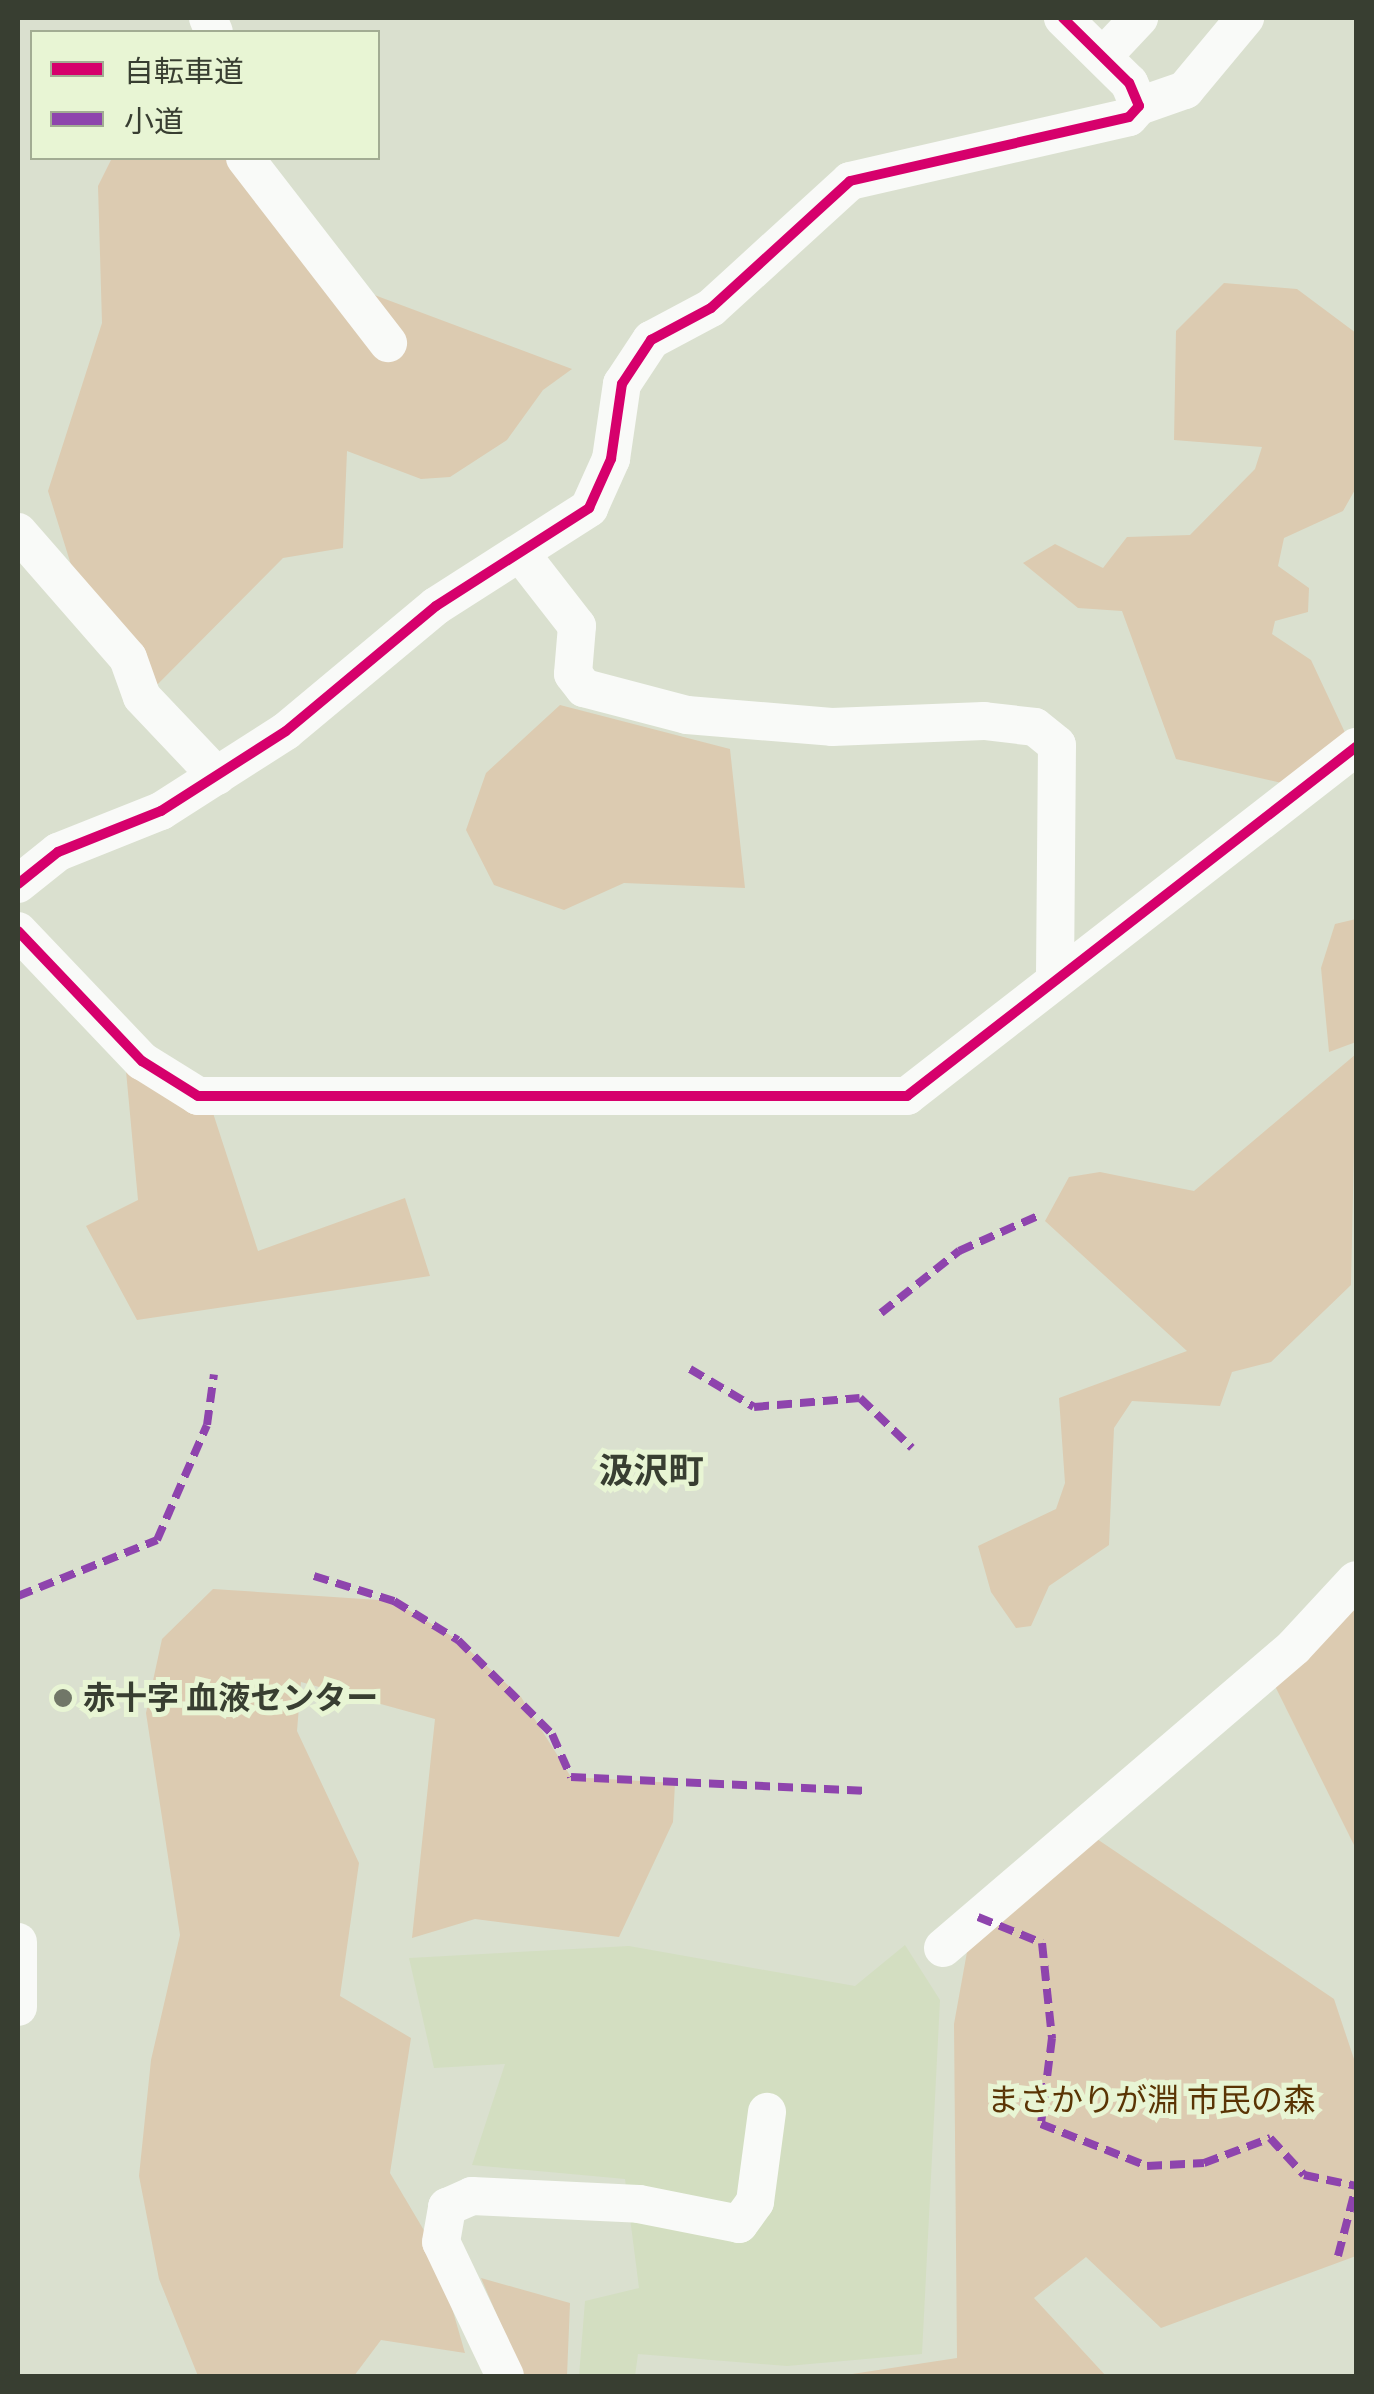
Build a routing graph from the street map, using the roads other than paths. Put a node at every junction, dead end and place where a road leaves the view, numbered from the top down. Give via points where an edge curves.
1 (1063, 18) edge
2 (1139, 18) edge
3 (1245, 18) edge
4 (1107, 52) junction
5 (1139, 106) junction
6 (248, 160) edge
7 (388, 343) dead end
8 (18, 532) edge
9 (521, 554) junction
10 (1356, 747) edge
11 (216, 776) junction
12 (18, 884) edge
13 (18, 930) edge
14 (1055, 979) junction
15 (1356, 1580) edge
16 (18, 1942) edge
17 (942, 1948) dead end
18 (18, 2006) edge
19 (768, 2112) dead end
20 (506, 2376) edge

1 - 4 street
2 - 4 street
3 - 5 street via 1185,90
4 - 5 street
5 - 9 street via 1129,117 850,180 711,308 650,340 622,384 611,459 589,508
6 - 7 street
8 - 11 street via 128,658 142,697
9 - 11 street via 436,606
9 - 14 street via 577,626 573,674 584,688 688,716 832,727 984,722 1035,727 1057,744
10 - 14 street
11 - 12 street via 161,810 58,852
13 - 14 street via 142,1061 198,1096 231,1098 906,1096
15 - 17 street via 1294,1647
16 - 18 street
19 - 20 street via 755,2202 739,2224 639,2204 472,2196 448,2206 442,2242

